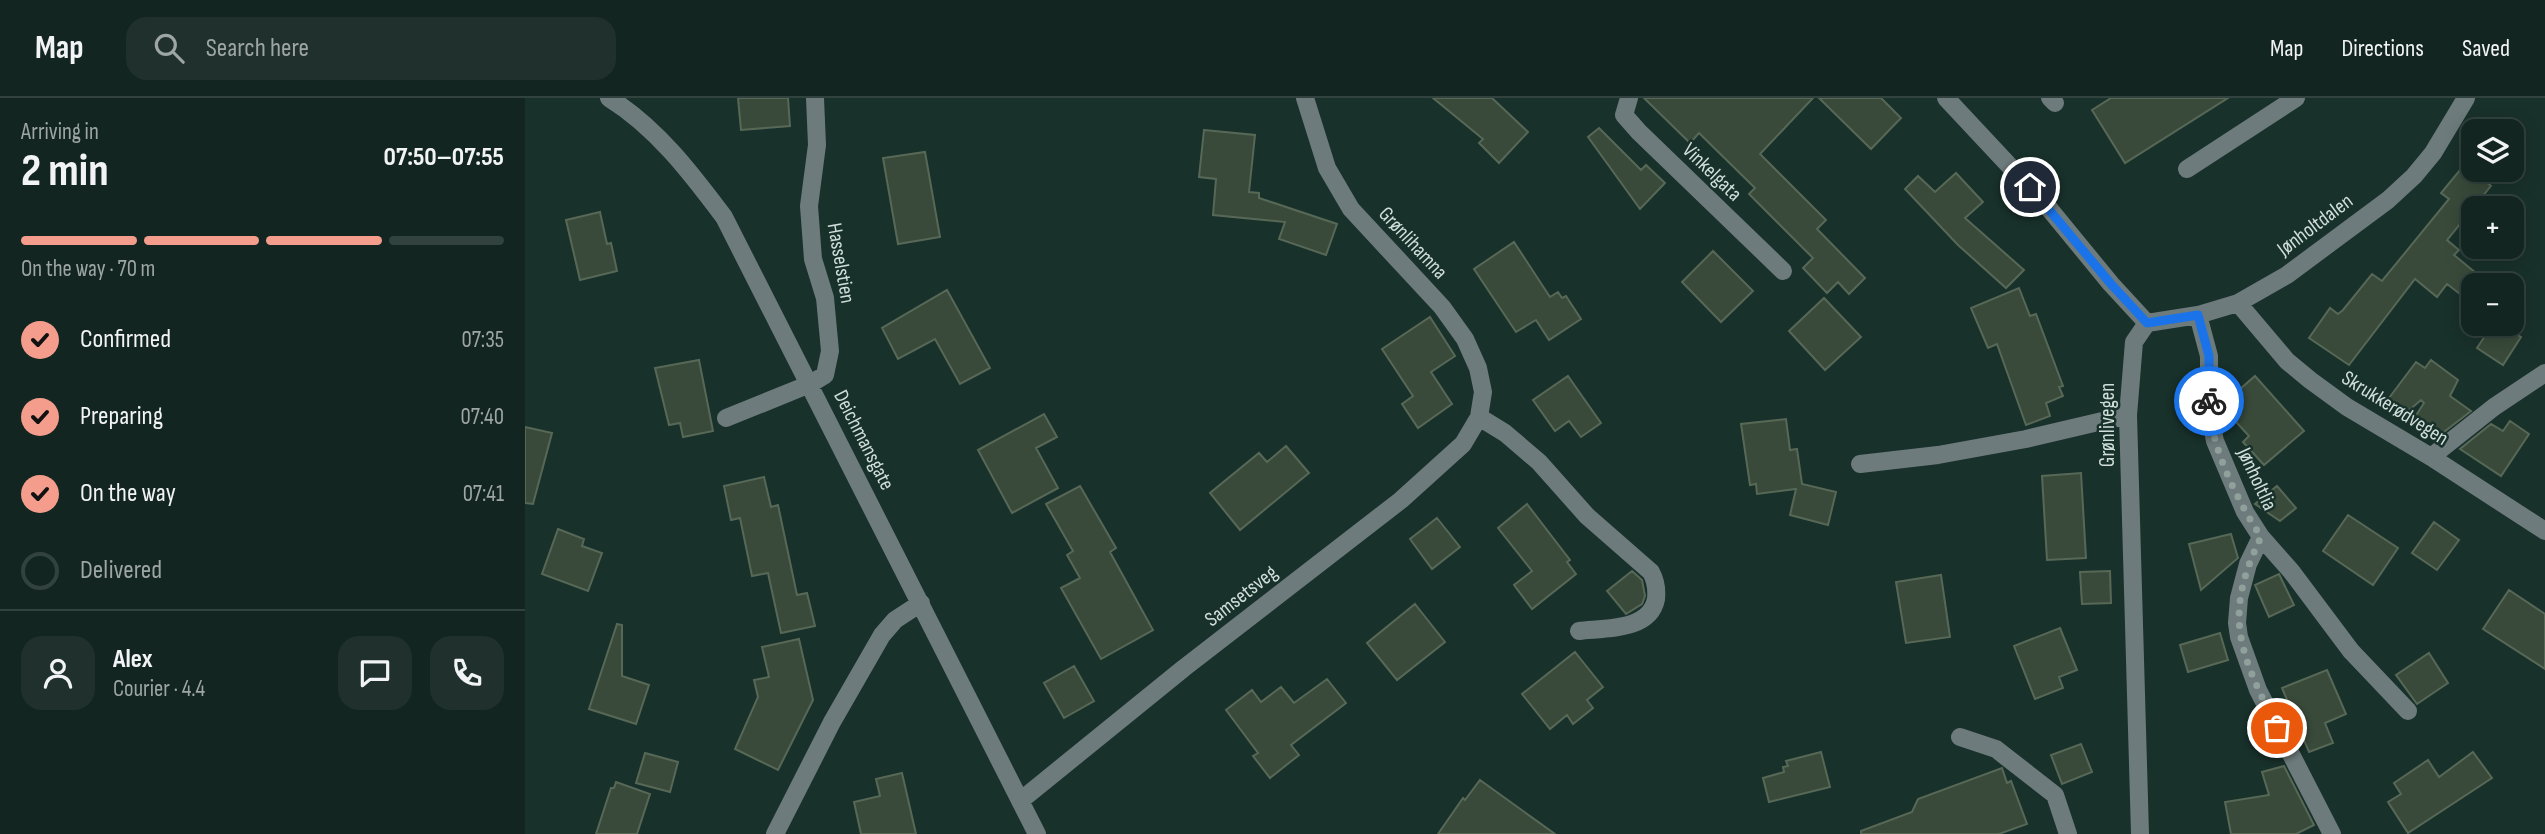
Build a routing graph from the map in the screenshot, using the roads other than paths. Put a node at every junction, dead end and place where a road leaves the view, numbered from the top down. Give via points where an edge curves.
1 (609, 98) edge
2 (815, 98) edge
3 (1304, 98) edge
4 (1629, 98) edge
5 (1946, 98) edge
6 (2296, 98) edge
7 (2466, 98) edge
8 (2187, 169) dead end
9 (1783, 271) dead end
10 (2238, 303) junction
11 (2198, 315) junction
12 (2147, 323) junction
13 (2545, 373) edge
14 (810, 384) junction
15 (2128, 415) junction
16 (1479, 417) junction
17 (726, 418) dead end
18 (2431, 457) junction
19 (1860, 464) dead end
20 (2545, 531) edge
21 (2261, 537) junction
22 (921, 603) junction
23 (1579, 631) dead end
24 (2408, 711) dead end
25 (1960, 737) dead end
26 (1020, 802) junction
27 (775, 834) edge
28 (1037, 834) edge
29 (2068, 834) edge
30 (2140, 834) edge
31 (2332, 834) edge

1 - 14 street, Deichmansgate via 681,161 724,217
2 - 14 street, Hasselstien via 817,145 809,206 813,259 825,298 830,351 825,375
3 - 16 street, Grønlihamna via 1327,168 1352,209 1442,307 1465,339 1483,392
4 - 9 street, Vinkelgata via 1624,115
5 - 12 street
6 - 8 street
7 - 10 street, Jønholtdalen via 2433,153 2388,200 2287,275
10 - 11 street, Jønholtdalen
10 - 18 street, Skrukkerødvegen via 2287,361 2310,380
11 - 12 street, Jønholtdalen
11 - 21 street, Jønholtlia via 2209,356 2209,412 2215,441 2245,512
12 - 15 street, Grønlivegen via 2134,342
13 - 18 street
14 - 17 street
14 - 22 street, Deichmansgate
15 - 19 street via 2001,444
15 - 30 street, Grønlivegen
16 - 23 street via 1539,462 1587,516 1655,580 1654,608 1640,622
16 - 26 street, Samsetsveg via 1463,444 1401,500
18 - 20 street, Skrukkerødvegen
21 - 24 street, Jønholtlia via 2351,651
21 - 31 street, Jønholtlia via 2239,598 2239,637 2258,690
22 - 26 street, Deichmansgate
22 - 27 street via 882,635
25 - 29 street via 1996,749 2055,795
26 - 28 street, Deichmansgate

